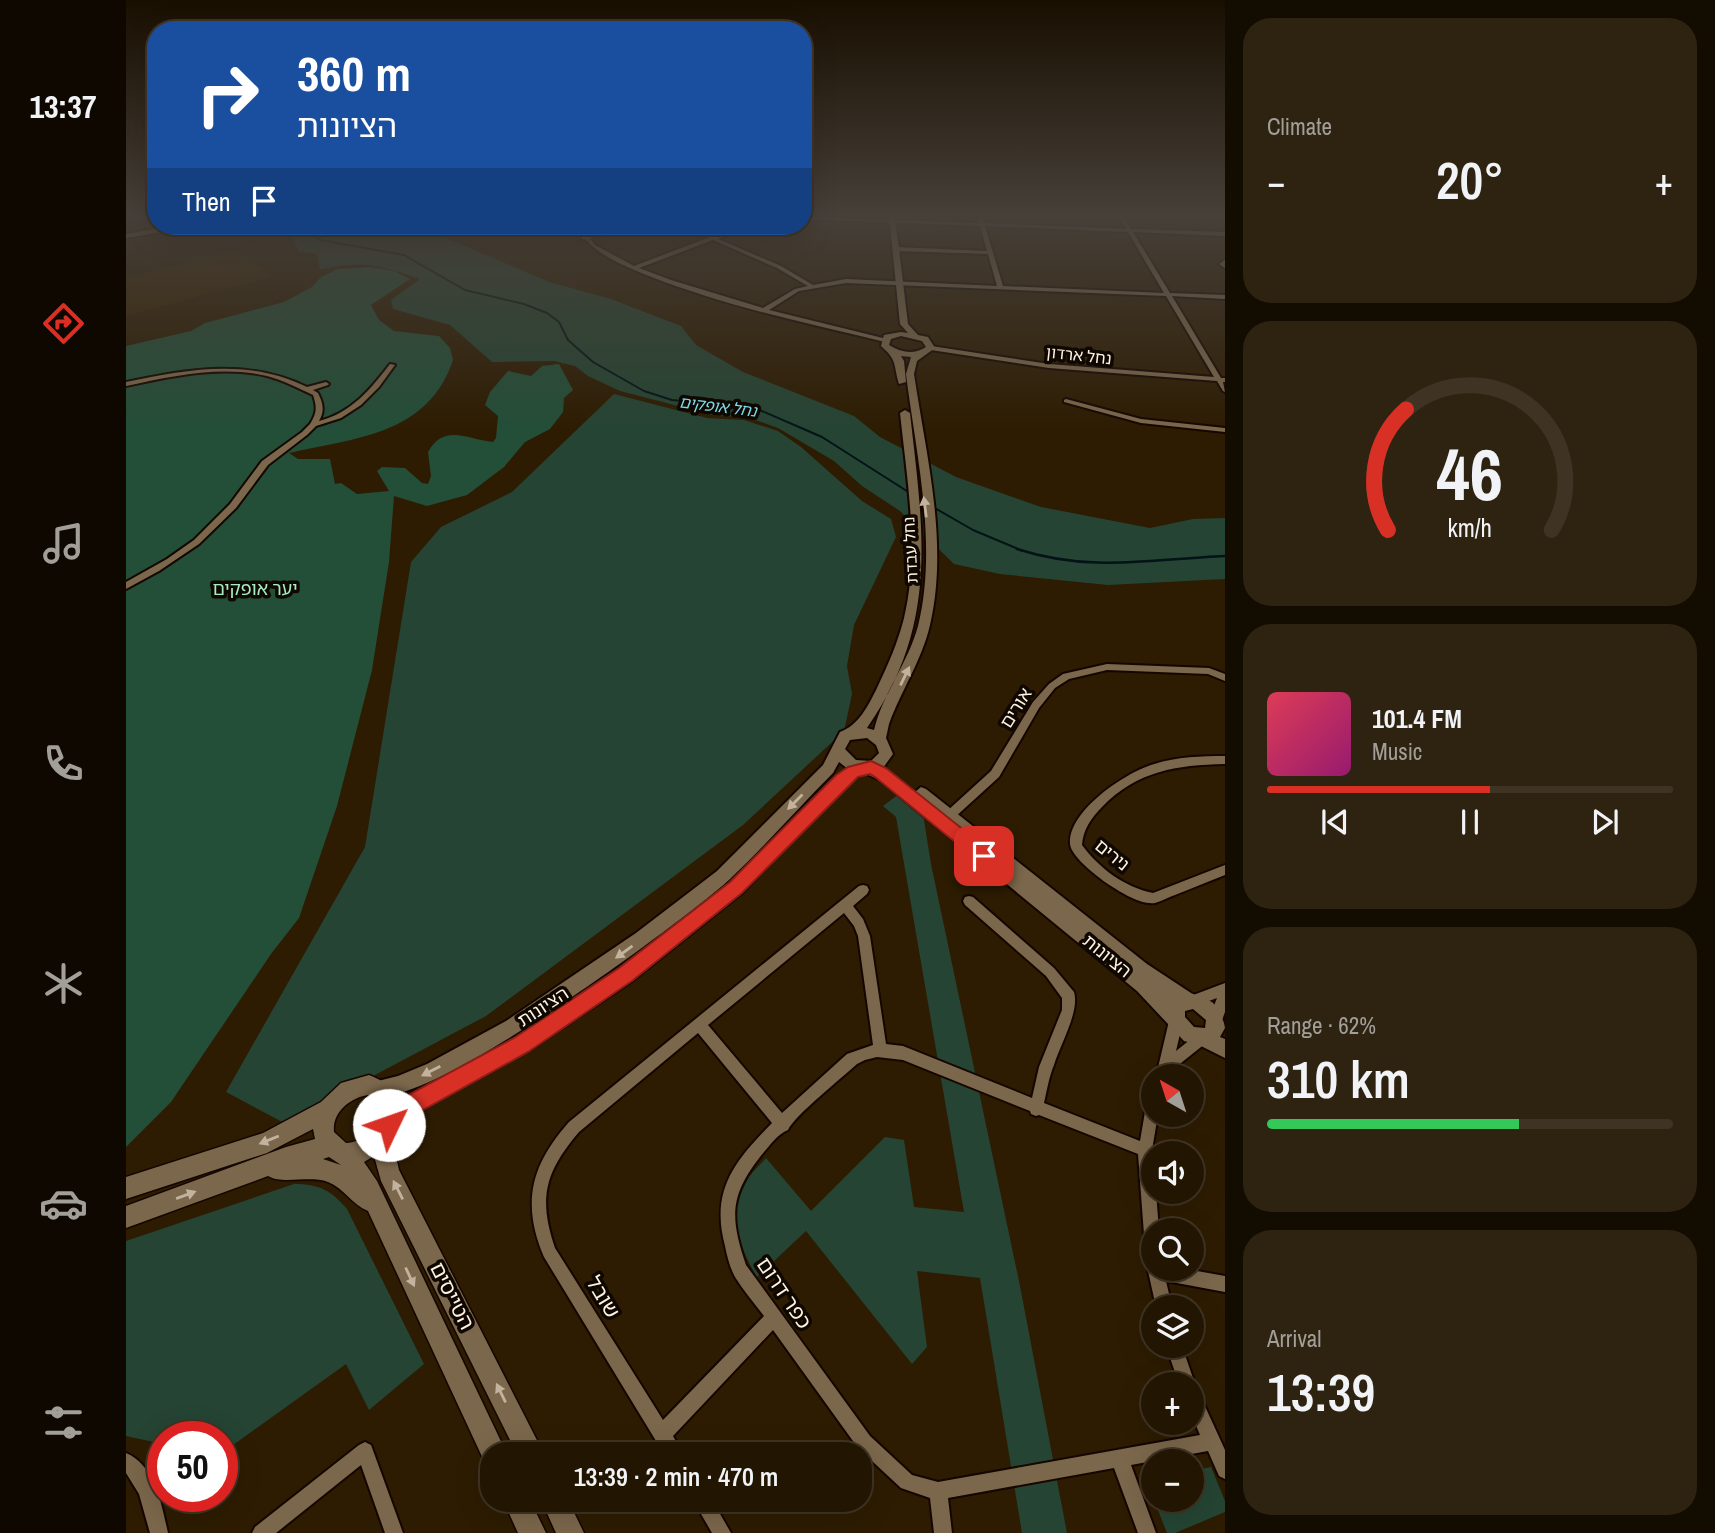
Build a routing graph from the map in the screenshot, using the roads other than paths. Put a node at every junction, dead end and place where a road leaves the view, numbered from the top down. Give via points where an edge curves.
1 (694, 288) edge
2 (807, 288) edge
3 (896, 288) edge
4 (897, 288) edge
5 (1029, 288) edge
6 (1163, 288) edge
7 (1167, 295) junction
8 (1225, 297) edge
9 (765, 310) junction
10 (895, 334) junction
11 (914, 335) junction
12 (885, 340) junction
13 (931, 348) junction
14 (893, 352) junction
15 (919, 354) junction
16 (392, 365) dead end
17 (1221, 380) edge
18 (126, 384) edge
19 (326, 384) dead end
20 (308, 389) junction
21 (1225, 390) edge
22 (1066, 401) dead end
23 (314, 424) junction
24 (1225, 430) edge
25 (913, 450) junction
26 (924, 567) junction
27 (126, 586) edge
28 (1223, 677) edge
29 (856, 732) junction
30 (879, 739) junction
31 (839, 751) junction
32 (1225, 760) edge
33 (872, 765) junction
34 (950, 815) junction
35 (1225, 870) edge
36 (863, 890) dead end
37 (969, 901) dead end
38 (845, 905) junction
39 (1225, 992) edge
40 (1190, 1000) junction
41 (1176, 1020) junction
42 (699, 1025) junction
43 (1218, 1026) edge
44 (1203, 1038) junction
45 (880, 1049) junction
46 (1225, 1049) edge
47 (1166, 1064) edge
48 (1171, 1064) edge
49 (380, 1088) junction
50 (329, 1108) junction
51 (1036, 1109) junction
52 (783, 1125) junction
53 (387, 1127) junction
54 (1141, 1148) edge
55 (338, 1150) junction
56 (245, 1174) junction
57 (126, 1188) edge
58 (381, 1215) junction
59 (126, 1217) edge
60 (1204, 1280) edge
61 (1225, 1284) edge
62 (773, 1318) junction
63 (1204, 1427) edge
64 (662, 1434) junction
65 (488, 1442) edge
66 (525, 1442) edge
67 (667, 1442) edge
68 (1210, 1442) junction
69 (1120, 1459) junction
70 (126, 1462) edge
71 (1225, 1471) edge
72 (938, 1491) junction
73 (522, 1512) edge
74 (560, 1512) edge
75 (709, 1512) edge
76 (159, 1533) edge
77 (261, 1533) edge
78 (394, 1533) edge
79 (532, 1533) edge
80 (570, 1533) edge
81 (722, 1533) edge
82 (943, 1533) edge
83 (1147, 1533) edge

1 - 9 street
2 - 9 street
3 - 10 street
4 - 11 street via 904,324
5 - 7 street
6 - 7 street
7 - 8 street
7 - 17 street
9 - 12 street
10 - 11 street
10 - 12 street
11 - 13 street via 925,339
12 - 14 street, נחל עבדת
13 - 15 street
13 - 17 street, נחל ארדון via 1049,366
14 - 15 street
14 - 25 street, נחל עבדת via 900,362
15 - 25 street, נחל עבדת via 910,366
16 - 23 street via 367,399
17 - 21 street
18 - 20 street via 198,370 237,368 279,376
19 - 20 street
20 - 23 street via 316,394 321,410
22 - 24 street via 1141,421
23 - 27 street via 265,463 228,511 184,554
25 - 26 street, נחל עבדת
26 - 29 street, נחל עבדת via 905,642 871,712
30 -> 26 street, נחל עבדת via 918,645 929,600
28 - 34 street, אורים via 1209,671 1107,667 1066,677 1036,705 995,774
29 - 30 street
29 - 31 street via 842,738
30 - 33 street via 885,748
31 - 33 street via 848,763
31 -> 49 street, הציונות via 828,769 722,876 642,939 512,1027 433,1071
32 - 35 street, נירים via 1181,761 1144,771 1106,795 1076,837 1082,855 1142,897 1153,898
33 - 34 street, הציונות via 894,772
33 - 41 street, הציונות via 1143,985
33 - 53 street, הציונות via 842,779 736,888 626,975 531,1039 421,1098
34 - 40 street, הציונות via 1141,970
36 - 38 street
37 - 51 street via 1050,972 1069,996
38 - 42 street
38 - 45 street via 864,936
39 - 40 street
39 - 43 street
40 - 41 street via 1175,1006
40 - 43 street via 1206,1008
41 - 44 street via 1187,1033
41 - 47 street
42 - 52 street
42 - 64 street, שובל via 574,1127 549,1156 538,1198 539,1226 549,1252
43 - 44 street
44 - 46 street
44 - 48 street
45 - 51 street via 903,1053
45 - 52 street, כפר דרום via 852,1059
49 - 50 main road via 350,1088
49 - 53 main road via 390,1102
50 - 55 main road via 324,1128
50 -> 57 main road via 267,1142
51 - 54 street
52 - 62 street, כפר דרום via 747,1159 729,1197 732,1247 740,1270
53 - 55 main road via 366,1150
66 -> 53 main road, הטייסים via 389,1173 383,1147
55 - 56 main road via 286,1157
55 - 58 main road, הטייסים via 362,1175
56 - 58 main road via 298,1166 325,1168 344,1176
59 -> 56 main road
58 -> 65 main road, הטייסים
60 - 61 street
62 - 64 street
62 - 72 street, כפר דרום via 864,1442 907,1482
63 - 68 street
64 - 67 street, שובל
68 - 69 street, כפר דרום
68 - 71 street
69 - 72 street, כפר דרום
69 - 83 street
70 - 76 street via 134,1466 154,1508
72 - 82 street
73 - 79 main road
74 - 80 main road
75 - 81 street
77 - 78 street via 365,1451

